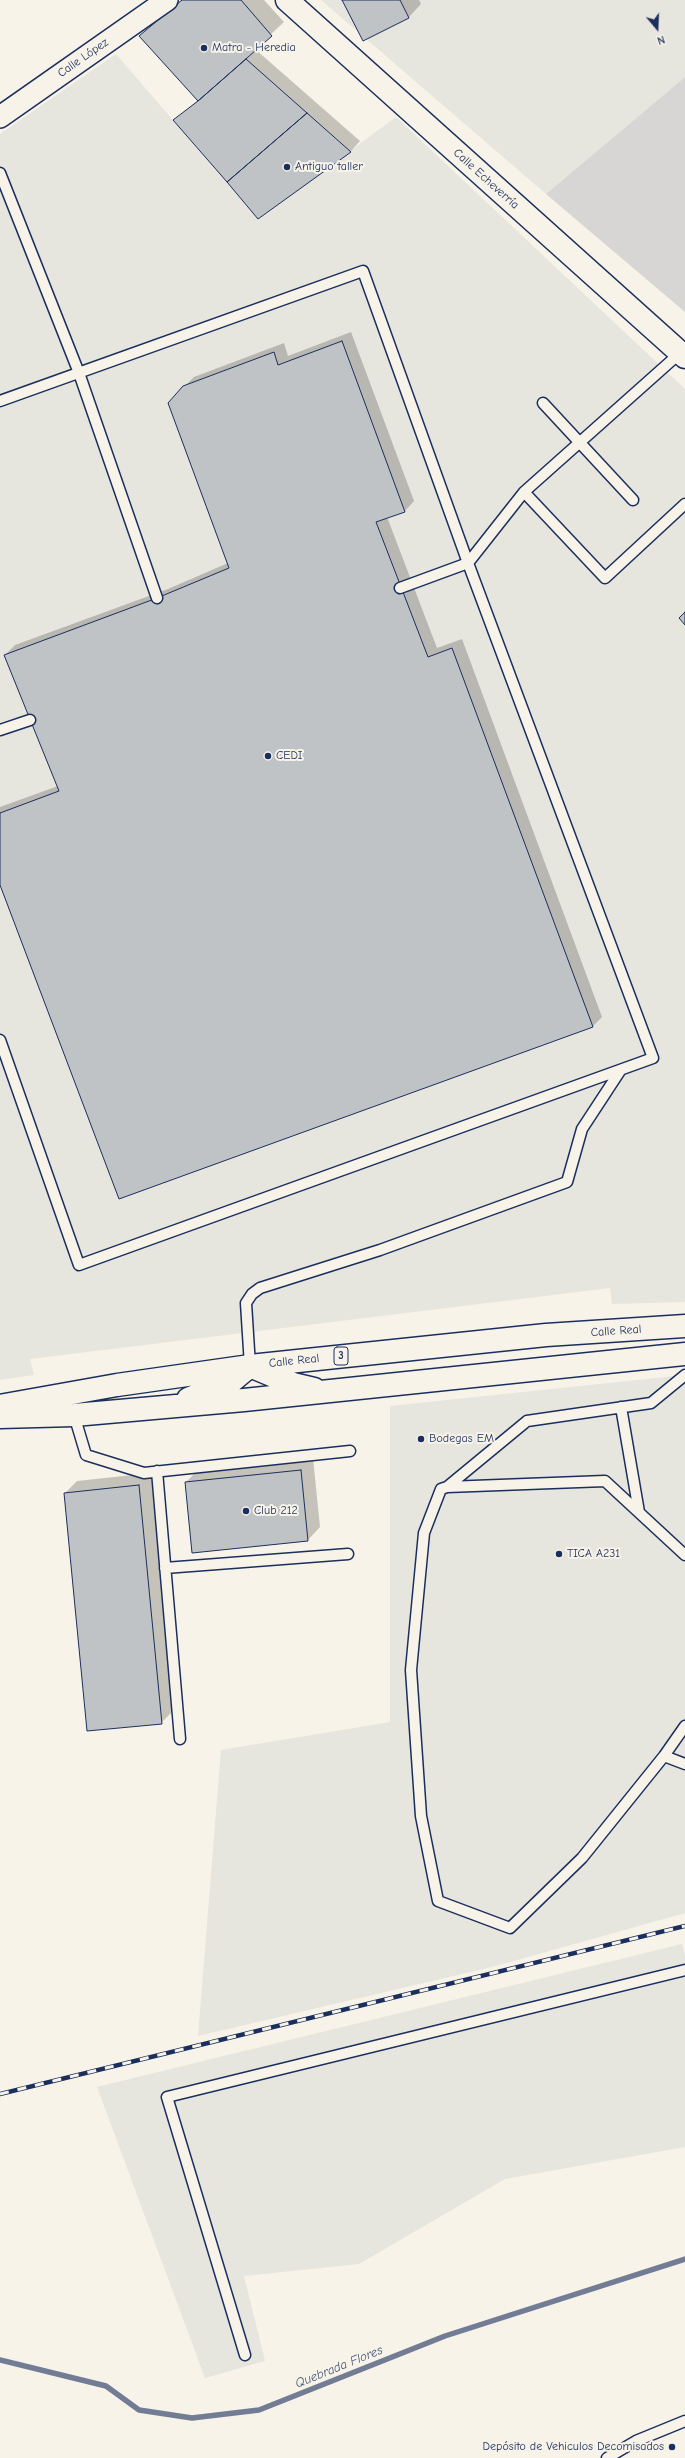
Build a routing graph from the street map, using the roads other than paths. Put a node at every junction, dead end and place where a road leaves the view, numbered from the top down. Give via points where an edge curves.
1 (167, 0) edge
2 (287, 0) edge
3 (0, 117) edge
4 (0, 173) edge
5 (683, 355) edge
6 (79, 373) junction
7 (0, 401) edge
8 (543, 403) dead end
9 (580, 443) junction
10 (524, 492) junction
11 (633, 500) dead end
12 (685, 504) edge
13 (468, 563) junction
14 (400, 588) dead end
15 (157, 598) dead end
16 (30, 720) dead end
17 (0, 730) edge
18 (0, 1040) edge
19 (620, 1070) junction
20 (685, 1326) edge
21 (685, 1354) edge
22 (250, 1366) junction
23 (685, 1375) edge
24 (324, 1392) junction
25 (0, 1406) edge
26 (169, 1407) junction
27 (621, 1407) junction
28 (74, 1415) junction
29 (0, 1417) edge
30 (350, 1451) dead end
31 (156, 1471) junction
32 (447, 1487) junction
33 (639, 1512) junction
34 (348, 1554) dead end
35 (685, 1555) edge
36 (165, 1568) junction
37 (685, 1726) edge
38 (180, 1739) dead end
39 (664, 1756) junction
40 (685, 1764) edge
41 (685, 1970) edge
42 (245, 2355) dead end
43 (685, 2421) edge
44 (607, 2458) edge

1 - 3 street, Calle López
2 - 5 main road, Calle Echeverría
4 - 6 lane
5 - 9 lane
6 - 7 lane
6 - 13 lane via 363,271
6 - 15 lane
8 - 9 lane
9 - 10 lane
9 - 11 lane
10 - 12 lane via 605,578
10 - 13 lane
13 - 14 lane
13 - 19 lane via 654,1058
16 - 17 lane
18 - 19 lane via 79,1264
19 - 22 lane via 582,1129 566,1182 380,1250 260,1288 252,1294 246,1303
20 - 22 main road, Calle Real / 3 via 546,1335
21 - 24 main road
22 - 24 main road via 293,1384
22 - 25 main road, Calle Real / 3 via 117,1385
22 - 26 main road via 232,1381
23 - 27 lane via 652,1403
24 - 26 main road
26 - 28 main road
27 - 32 lane via 527,1421
27 - 33 lane
28 - 29 main road
28 - 31 lane via 86,1455 144,1473
30 - 31 lane
31 - 36 lane
32 - 33 lane via 605,1481
32 - 39 lane via 442,1489 424,1533 411,1670 421,1816 438,1901 510,1928 582,1858
33 - 35 lane
34 - 36 lane
36 - 38 lane
37 - 39 lane
39 - 40 lane
41 - 42 lane via 167,2097
43 - 44 lane via 636,2441

